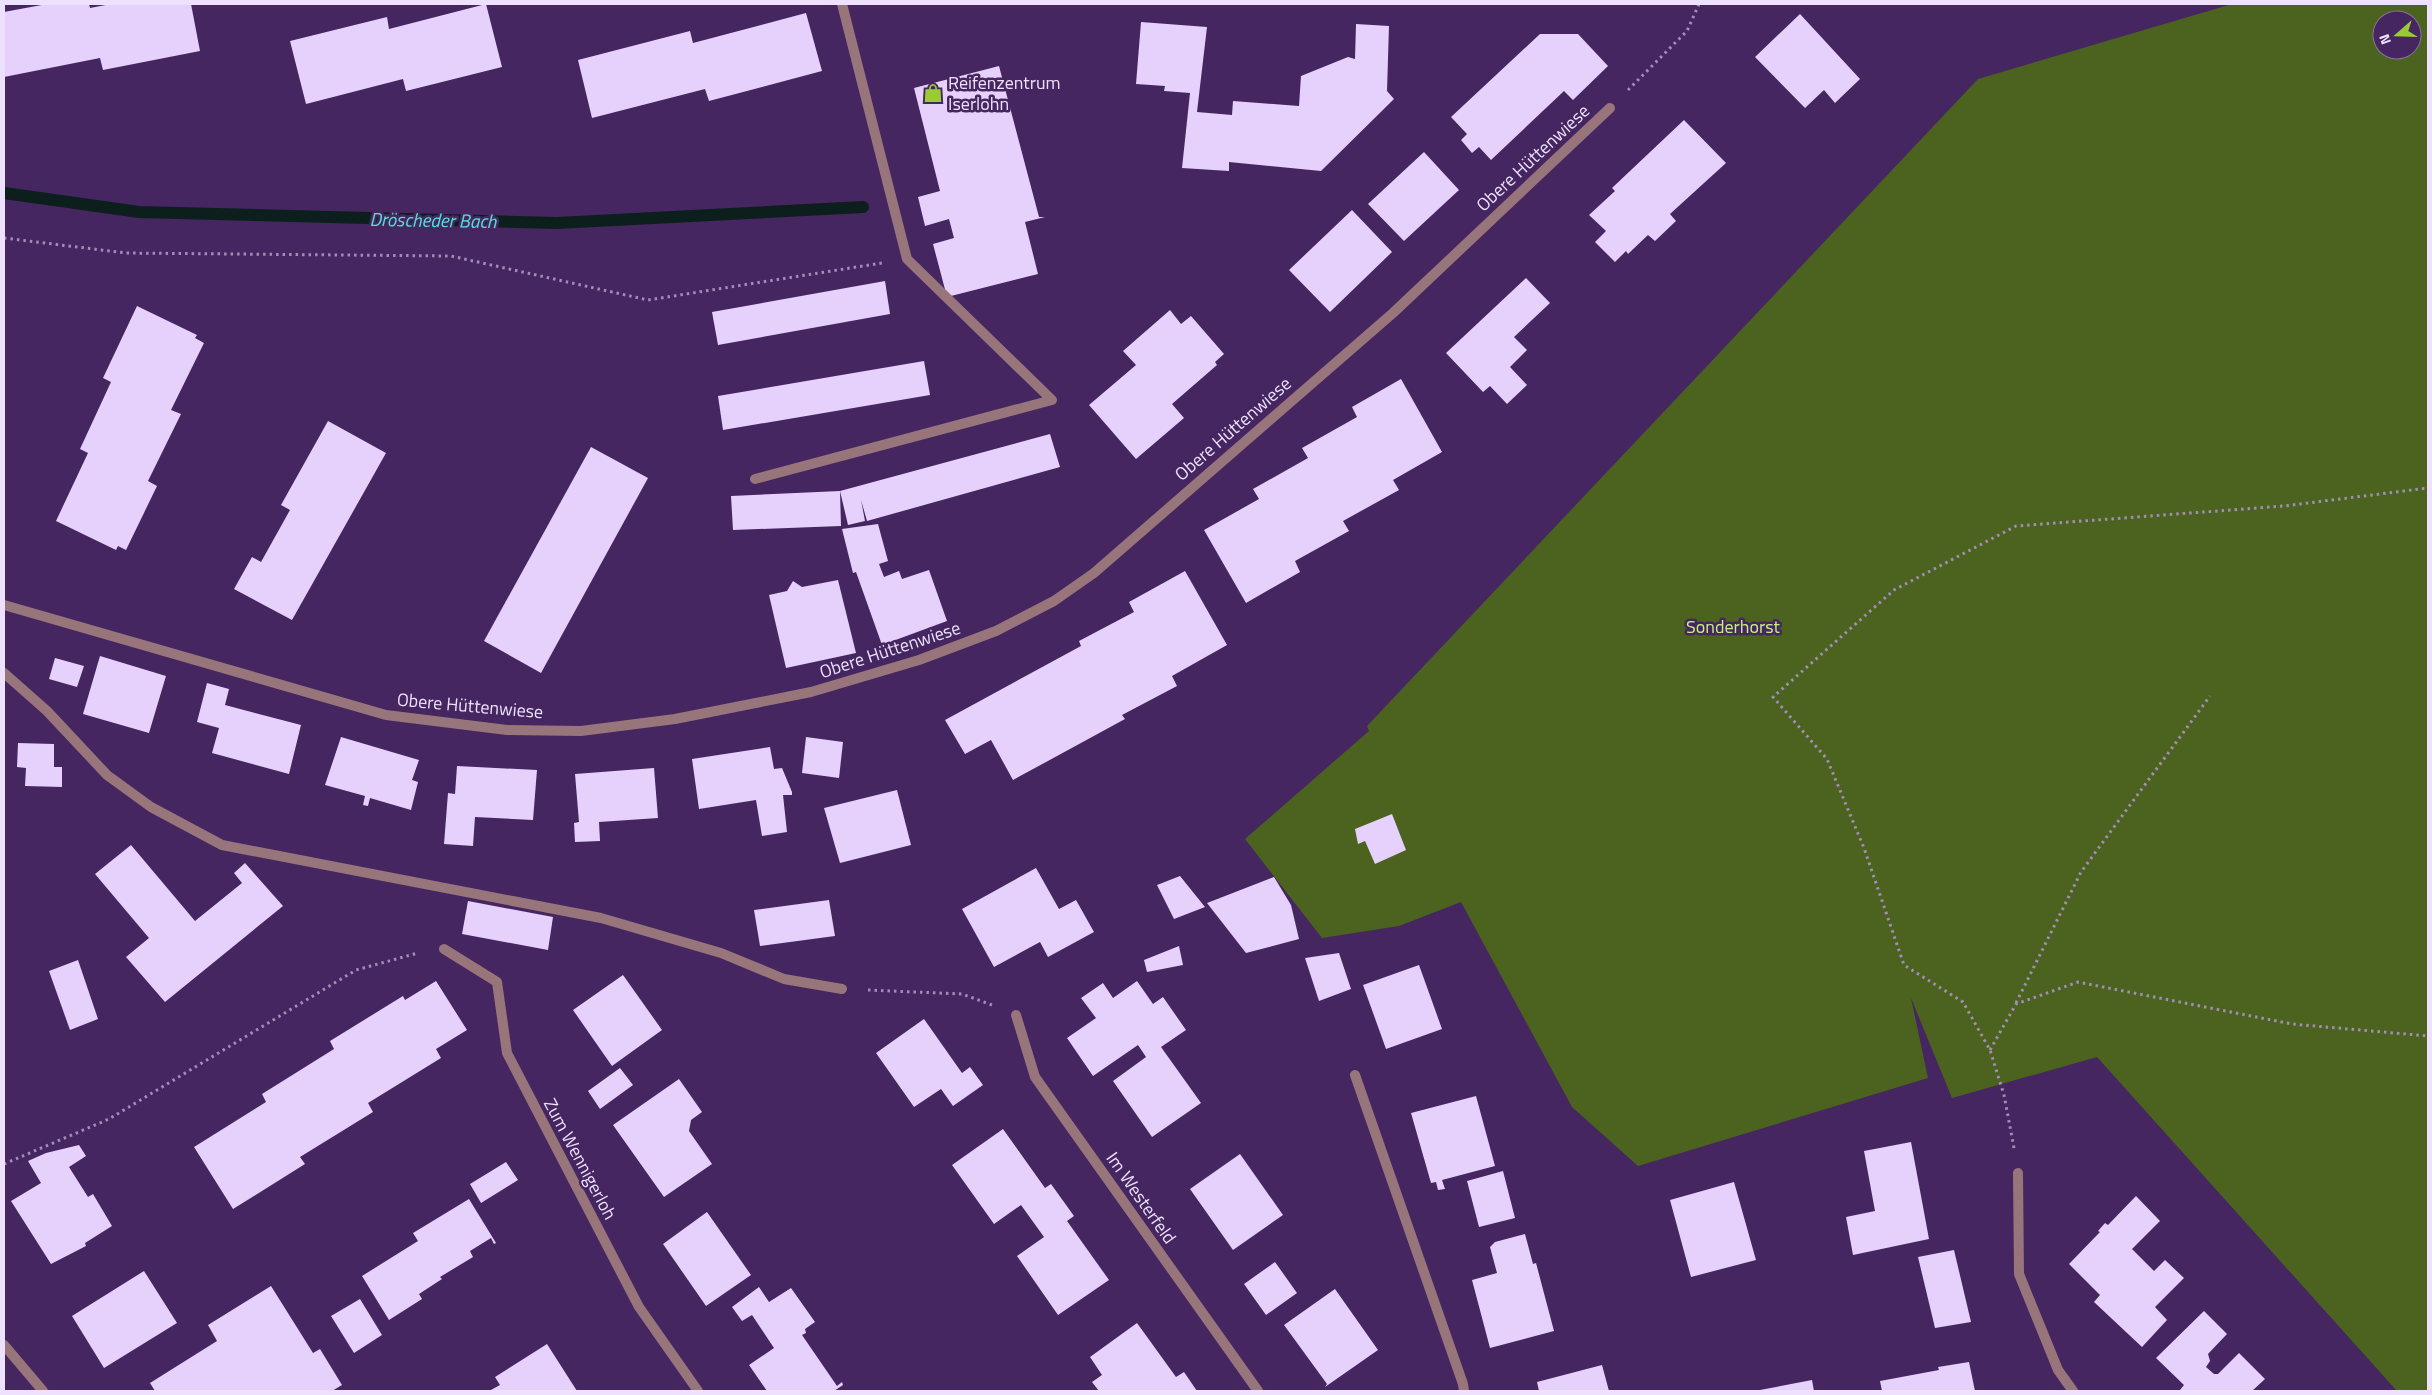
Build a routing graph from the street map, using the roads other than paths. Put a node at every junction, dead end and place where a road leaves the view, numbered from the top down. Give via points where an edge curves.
1 (842, 4) edge
2 (1610, 108) road end
3 (755, 479) dead end
4 (4, 605) edge
5 (4, 673) edge
6 (444, 949) road end
7 (842, 989) road end
8 (1016, 1014) road end
9 (1355, 1076) dead end
10 (2018, 1173) road end
11 (4, 1344) edge
12 (43, 1391) edge
13 (698, 1391) edge
14 (1258, 1391) edge
15 (1464, 1391) edge
16 (2073, 1391) edge

1 - 3 street via 906,259 1052,400
2 - 4 street, Obere Hüttenwiese via 1393,313 1094,573 1054,601 996,631 919,660 811,692 675,719 581,730 507,730 386,715
5 - 7 street via 47,711 107,775 151,807 222,845 601,918 721,953 784,979
6 - 13 street, Zum Wennigerloh via 497,982 507,1054 639,1307
8 - 14 street, Im Westerfeld via 1035,1077
9 - 15 street
10 - 16 street via 2019,1274 2058,1370
11 - 12 street

